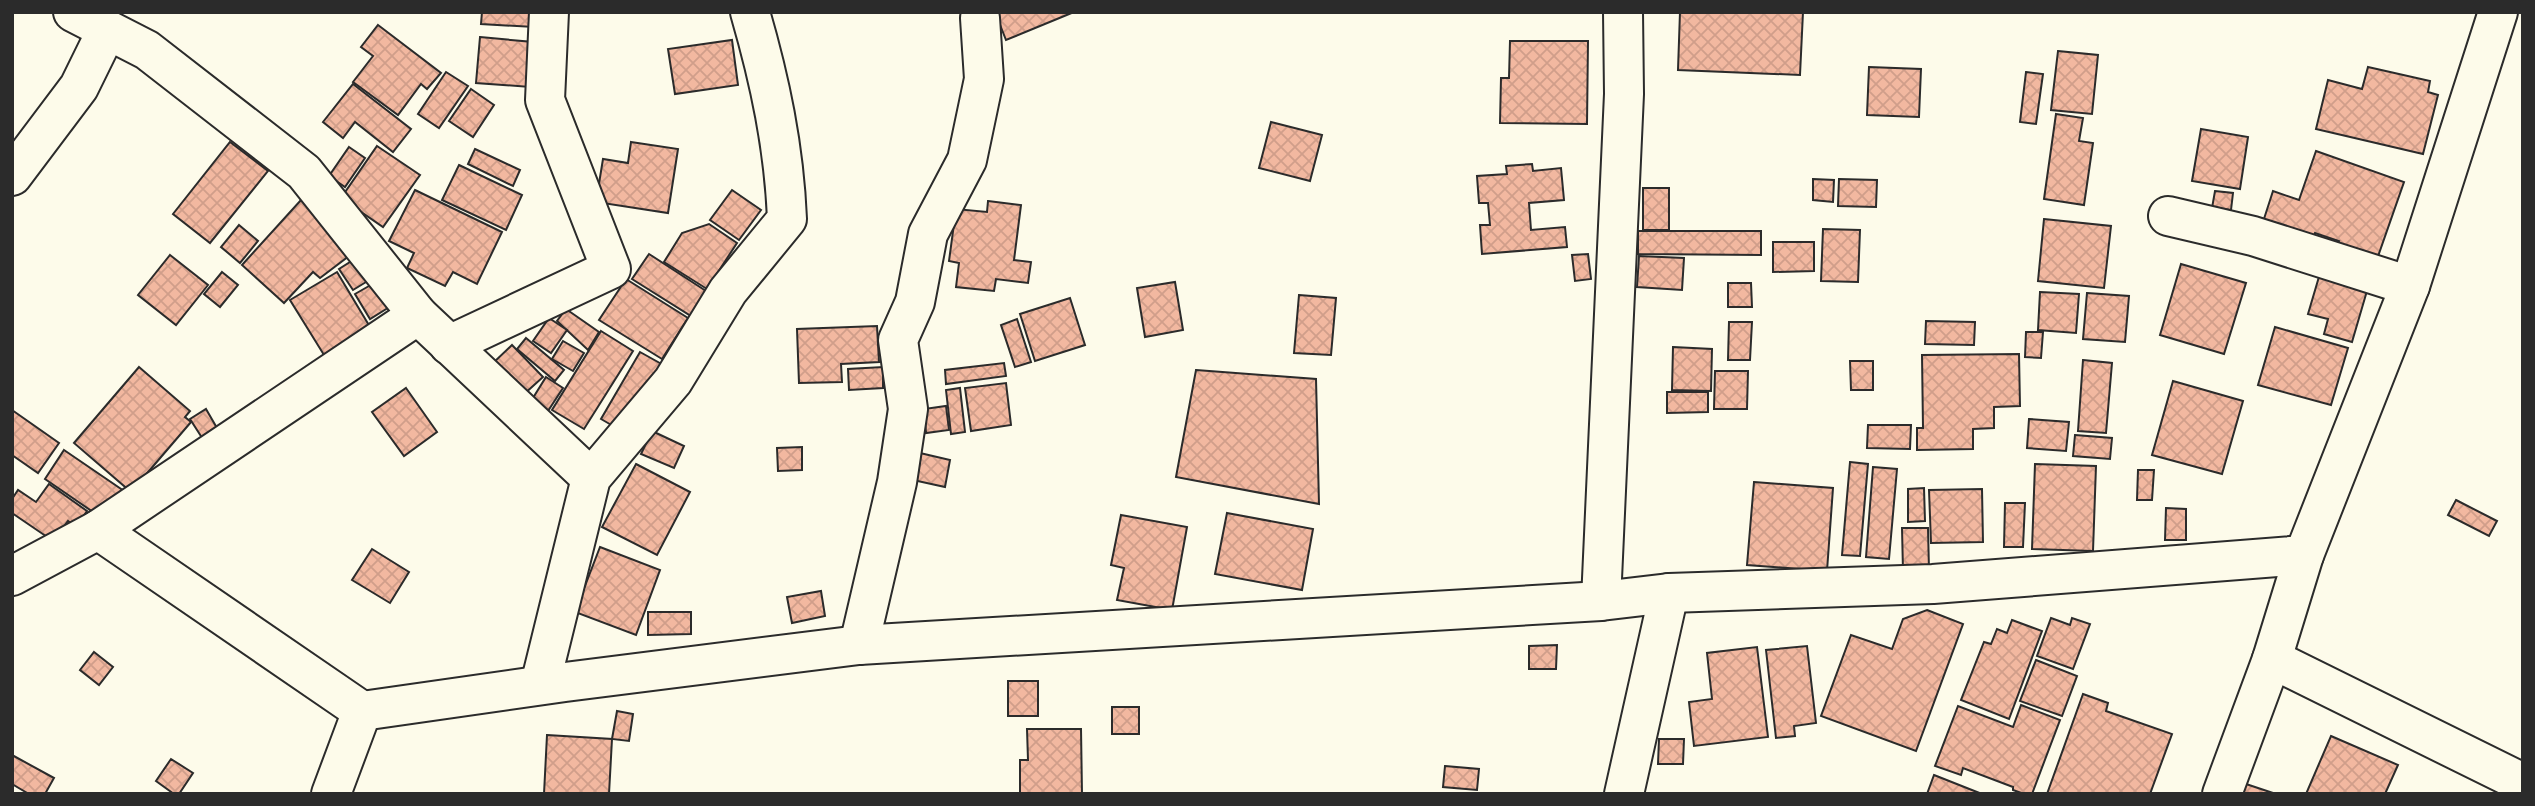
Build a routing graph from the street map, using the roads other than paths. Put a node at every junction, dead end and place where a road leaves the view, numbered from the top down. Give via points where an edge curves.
1 (73, 12) edge
2 (549, 12) edge
3 (750, 12) edge
4 (1623, 12) edge
5 (2498, 12) edge
6 (980, 18) dead end
7 (107, 30) junction
8 (12, 176) edge
9 (2168, 216) dead end
10 (2410, 286) junction
11 (418, 315) junction
12 (449, 345) junction
13 (591, 478) junction
14 (98, 530) junction
15 (2304, 555) junction
16 (12, 576) edge
17 (1669, 593) junction
18 (1601, 601) junction
19 (859, 645) junction
20 (2272, 659) junction
21 (540, 685) junction
22 (362, 711) junction
23 (2523, 783) edge
24 (331, 794) edge
25 (1624, 794) edge
26 (2222, 794) edge

1 - 7 street
2 - 12 street via 545,100 611,269
3 - 13 street via 766,67 785,169 787,219 728,291 673,381
4 - 18 street via 1624,94
5 - 10 street
6 - 19 street via 984,79 967,160 928,234 915,302 898,340 908,410 897,482
7 - 8 street via 79,87
7 - 11 street via 146,50 304,172
9 - 10 street via 2253,236
10 - 15 street
11 - 12 street
11 - 14 street
12 - 13 street
13 - 21 street
14 - 16 street
14 - 22 street
15 - 17 street via 1933,584
15 - 20 street
17 - 18 street
17 - 25 street
18 - 19 street
19 - 21 street
20 - 23 street
20 - 26 street
21 - 22 street
22 - 24 street

